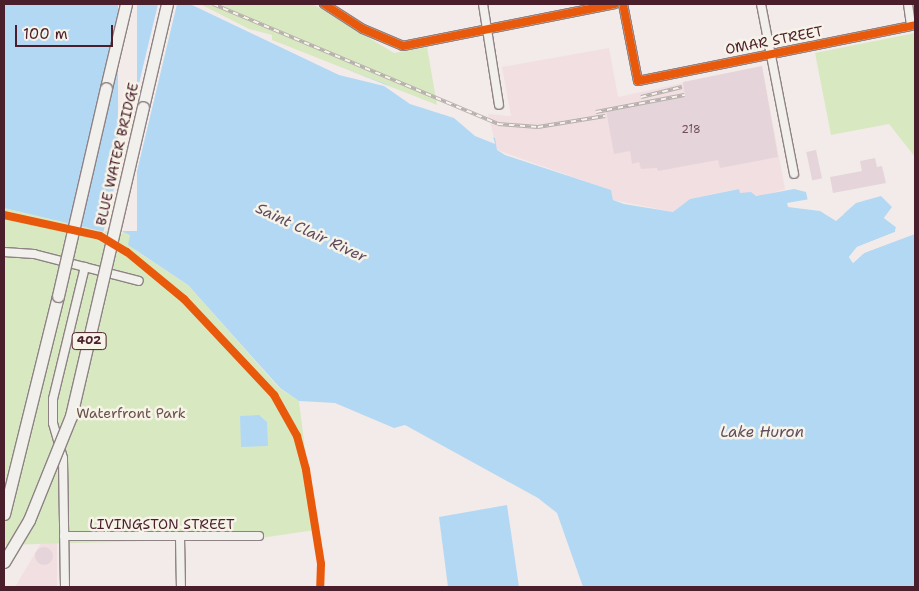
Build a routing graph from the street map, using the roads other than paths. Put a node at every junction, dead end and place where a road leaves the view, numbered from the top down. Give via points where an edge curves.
1 (126, 4) edge
2 (167, 4) edge
3 (324, 4) edge
4 (483, 4) edge
5 (615, 4) edge
6 (623, 4) edge
7 (761, 4) edge
8 (908, 4) edge
9 (913, 25) edge
10 (488, 29) junction
11 (769, 54) junction
12 (498, 104) dead end
13 (794, 174) dead end
14 (4, 252) edge
15 (84, 267) junction
16 (139, 281) dead end
17 (4, 514) edge
18 (64, 536) junction
19 (259, 536) dead end
20 (180, 537) junction
21 (4, 562) edge
22 (65, 587) edge
23 (181, 587) edge

1 - 17 highway, BLUE WATER BRIDGE, bridge
2 - 21 highway, BLUE WATER BRIDGE / 402, bridge via 71,416 29,520
3 - 10 street via 363,29 403,46
4 - 10 street
5 - 10 street
6 - 11 street, OMAR STREET via 638,81
7 - 11 street
8 - 9 street
9 - 11 street, OMAR STREET
10 - 12 street
11 - 13 street
14 - 15 street via 34,254
15 - 16 street
15 - 18 street via 53,399 53,423 63,458
18 - 20 street, LIVINGSTON STREET
18 - 22 street
19 - 20 street, LIVINGSTON STREET
20 - 23 street

